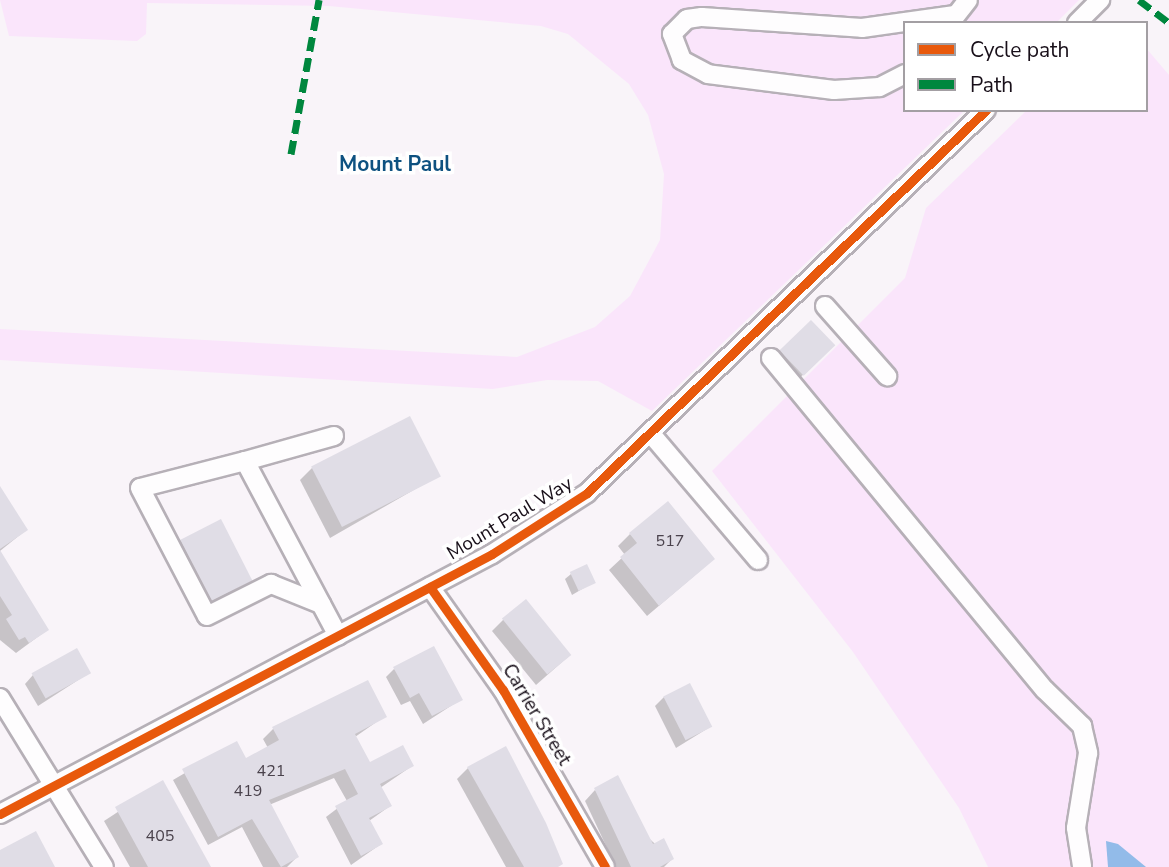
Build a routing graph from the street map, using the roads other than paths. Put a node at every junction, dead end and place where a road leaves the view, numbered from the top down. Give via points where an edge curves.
1 (968, 0) edge
2 (1100, 0) edge
3 (953, 19) edge
4 (933, 21) edge
5 (1079, 21) edge
6 (903, 24) edge
7 (903, 75) edge
8 (984, 112) edge
9 (825, 306) dead end
10 (771, 358) dead end
11 (887, 376) dead end
12 (652, 435) junction
13 (334, 436) dead end
14 (245, 461) junction
15 (758, 560) dead end
16 (430, 587) junction
17 (321, 604) junction
18 (338, 636) junction
19 (0, 698) edge
20 (55, 785) junction
21 (0, 814) edge
22 (104, 867) edge
23 (605, 867) edge
24 (1082, 867) edge

1 - 3 street
2 - 5 street
3 - 4 street
6 - 7 street via 862,28 702,17 687,19 672,34 682,60 708,74 834,90 879,87
8 - 12 street, Mount Paul Way
9 - 11 street
10 - 24 street via 1045,690 1082,726 1088,753 1076,828
12 - 15 street
12 - 16 street, Mount Paul Way via 545,522
13 - 14 street
14 - 17 street
14 - 17 street via 140,488 207,616 271,584
16 - 18 street, Mount Paul Way
16 - 23 street, Carrier Street via 503,690
17 - 18 street
18 - 20 street, Mount Paul Way
19 - 20 street
20 - 21 street, Mount Paul Way
20 - 22 street

